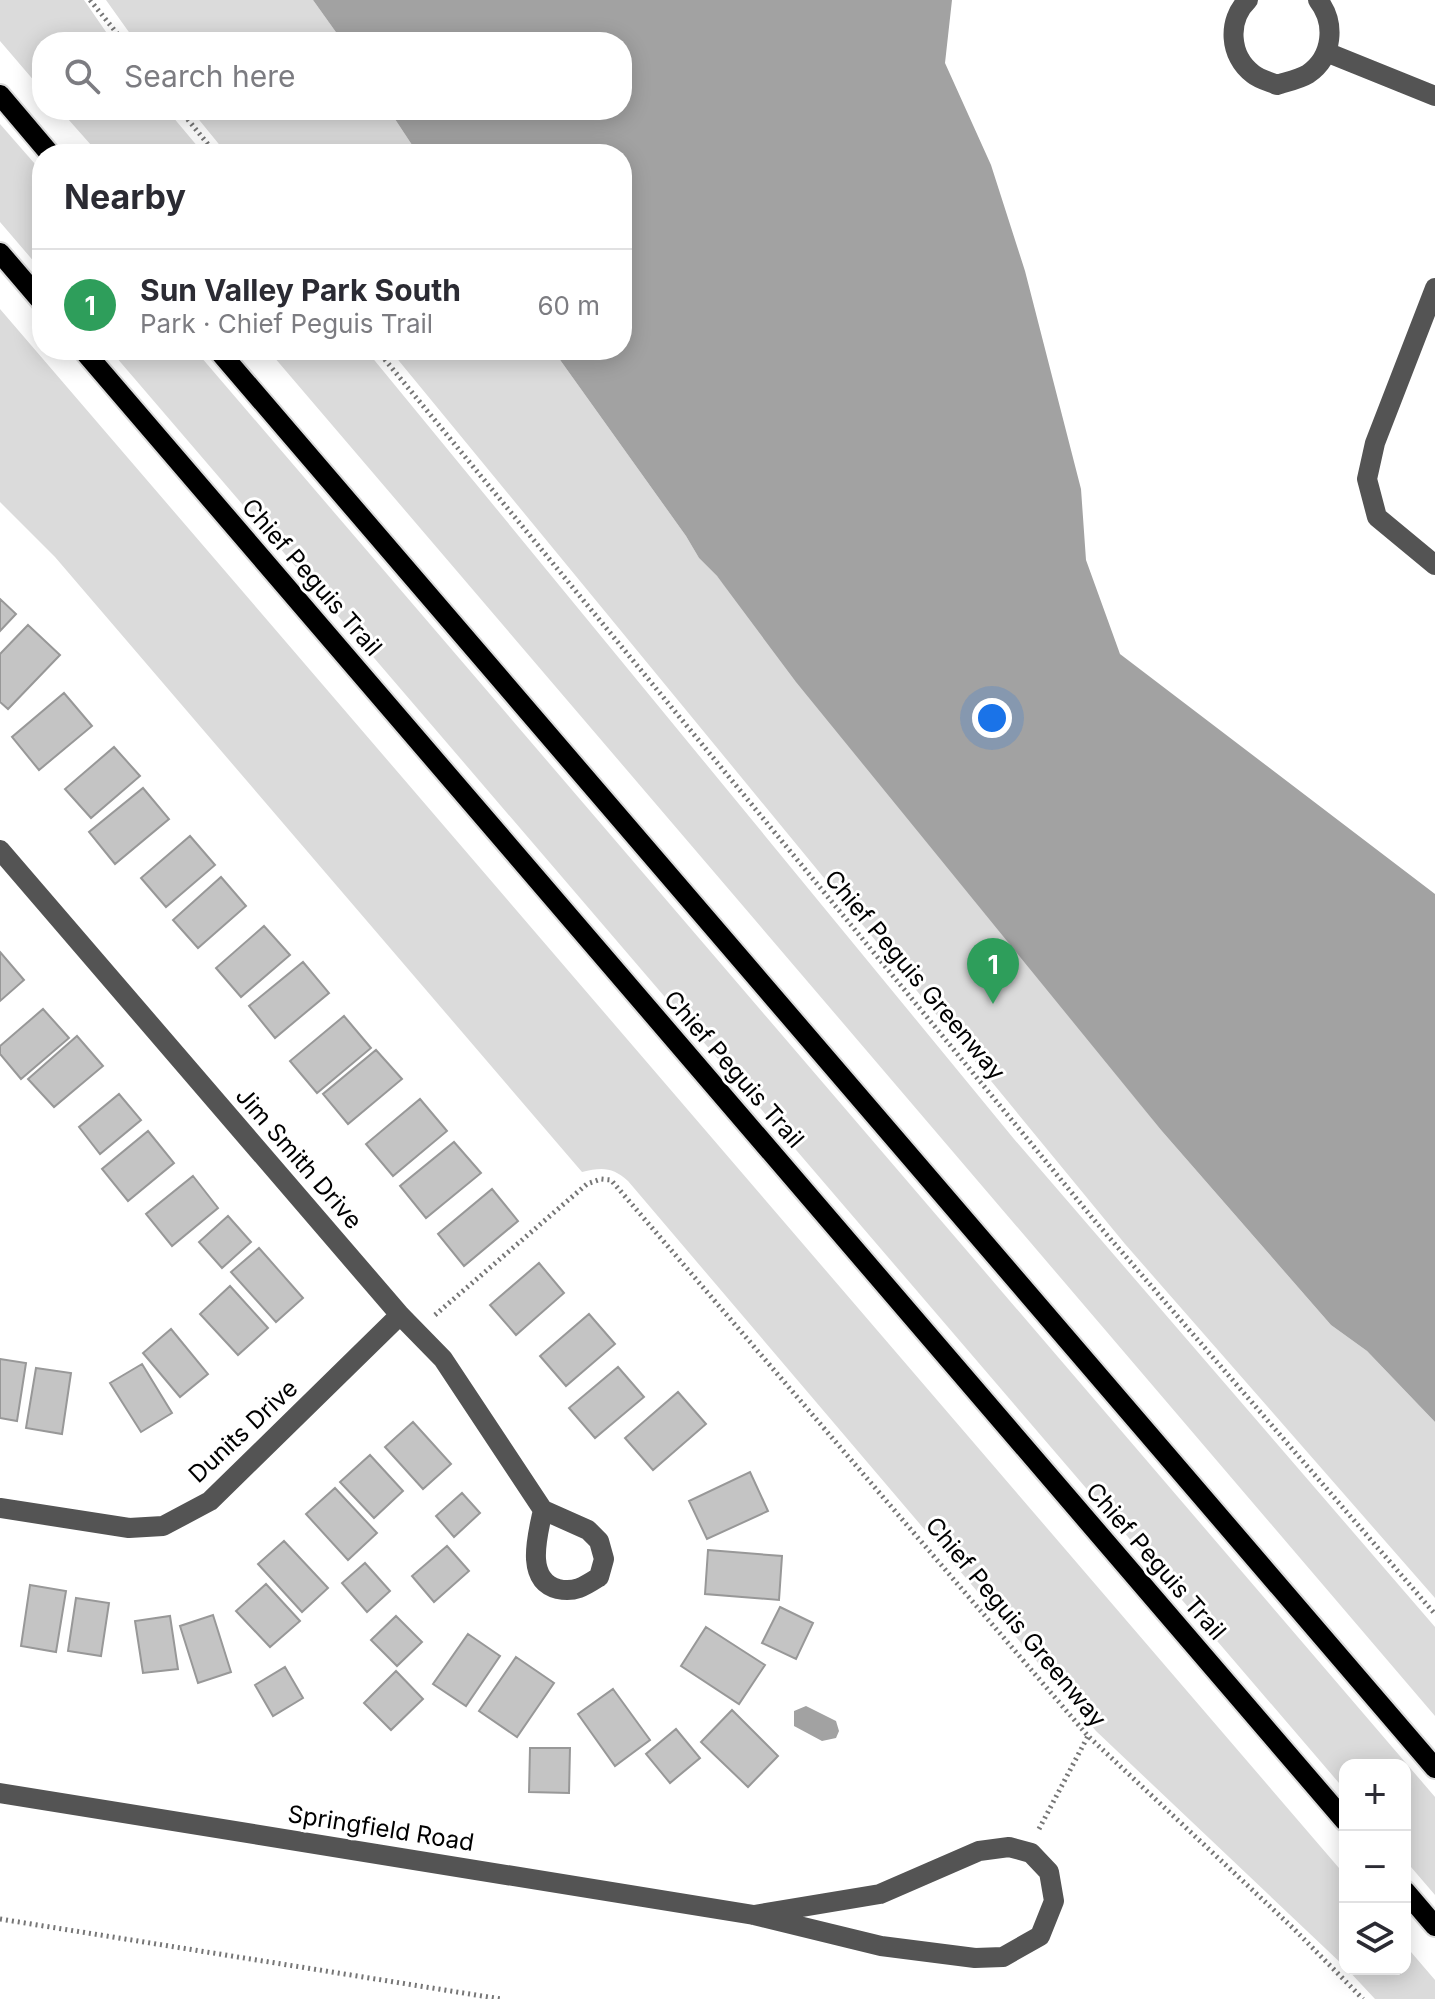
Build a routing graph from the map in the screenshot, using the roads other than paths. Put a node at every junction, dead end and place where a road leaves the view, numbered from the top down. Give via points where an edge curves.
1 (1248, 0) edge
2 (1318, 0) edge
3 (1326, 52) junction
4 (0, 95) edge
5 (1435, 96) edge
6 (42, 144) edge
7 (0, 253) edge
8 (1435, 288) edge
9 (32, 290) edge
10 (92, 360) edge
11 (227, 360) edge
12 (1435, 565) edge
13 (0, 850) edge
14 (400, 1315) junction
15 (0, 1508) edge
16 (543, 1510) dead end
17 (1435, 1768) edge
18 (0, 1793) edge
19 (1339, 1814) edge
20 (1411, 1898) edge
21 (754, 1915) junction
22 (1435, 1926) edge

1 - 3 street via 1232,30 1236,52 1253,74 1277,85 1308,74
2 - 3 street via 1329,19
3 - 5 street
4 - 6 main road
7 - 9 main road
8 - 12 street via 1375,443 1367,479 1377,517
10 - 19 main road, Chief Peguis Trail
11 - 17 main road
13 - 14 street, Jim Smith Drive
14 - 15 street, Dunits Drive via 210,1501 163,1526 129,1528
14 - 16 street, Jim Smith Drive via 443,1359
18 - 21 street, Springfield Road
20 - 22 main road
21 - 21 street, Springfield Road via 881,1946 1003,1957 1040,1936 1054,1901 1049,1872 1031,1853 1009,1847 979,1851 880,1894

